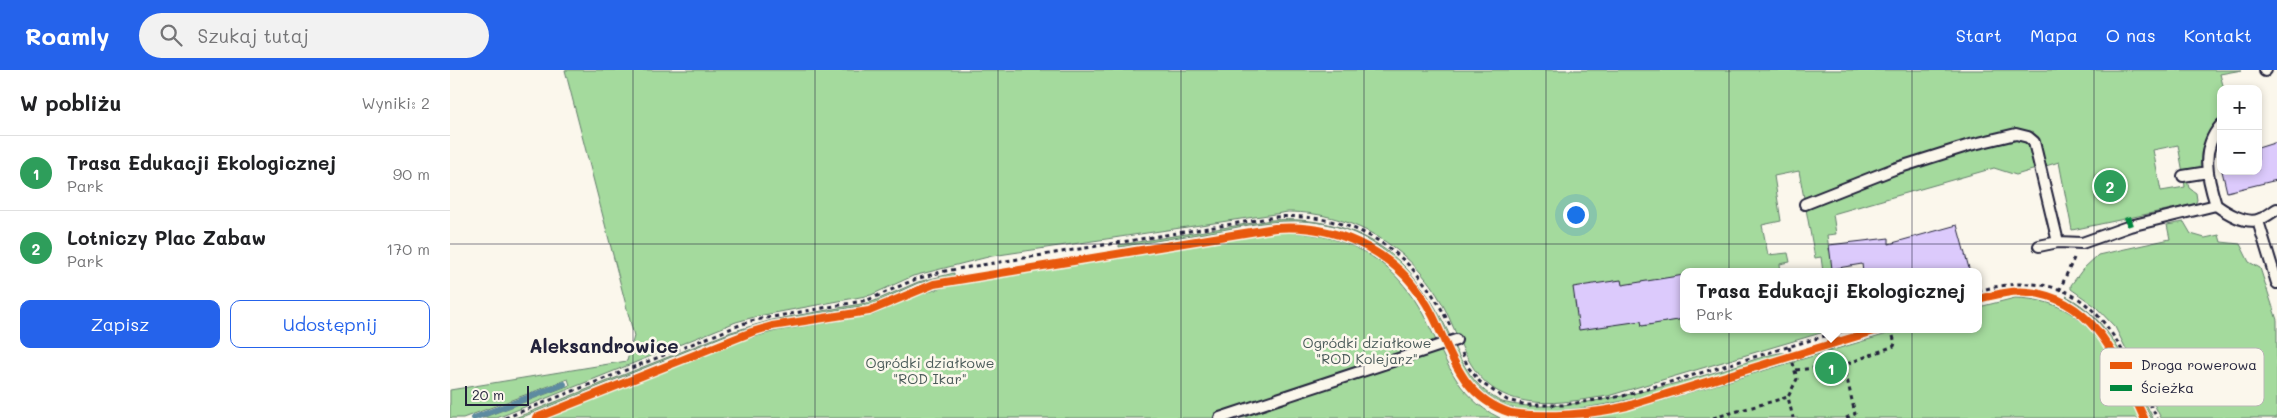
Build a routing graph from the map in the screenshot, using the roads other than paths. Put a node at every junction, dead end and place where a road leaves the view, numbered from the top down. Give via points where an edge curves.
1 (2217, 130) edge
2 (2208, 172) junction
3 (2184, 176) dead end
4 (1805, 204) dead end
5 (2216, 205) junction
6 (2277, 209) edge
7 (2258, 221) junction
8 (2058, 242) junction
9 (2039, 246) dead end
10 (2277, 284) edge
11 (1456, 340) road end
12 (1220, 418) edge

1 - 2 lane via 2208,146
2 - 3 lane
2 - 5 lane
4 - 8 lane via 1894,169 2016,134 2034,142
5 - 7 lane via 2226,213
5 - 8 lane via 2130,226 2082,242
6 - 7 lane
7 - 10 lane
8 - 9 lane
11 - 12 lane

